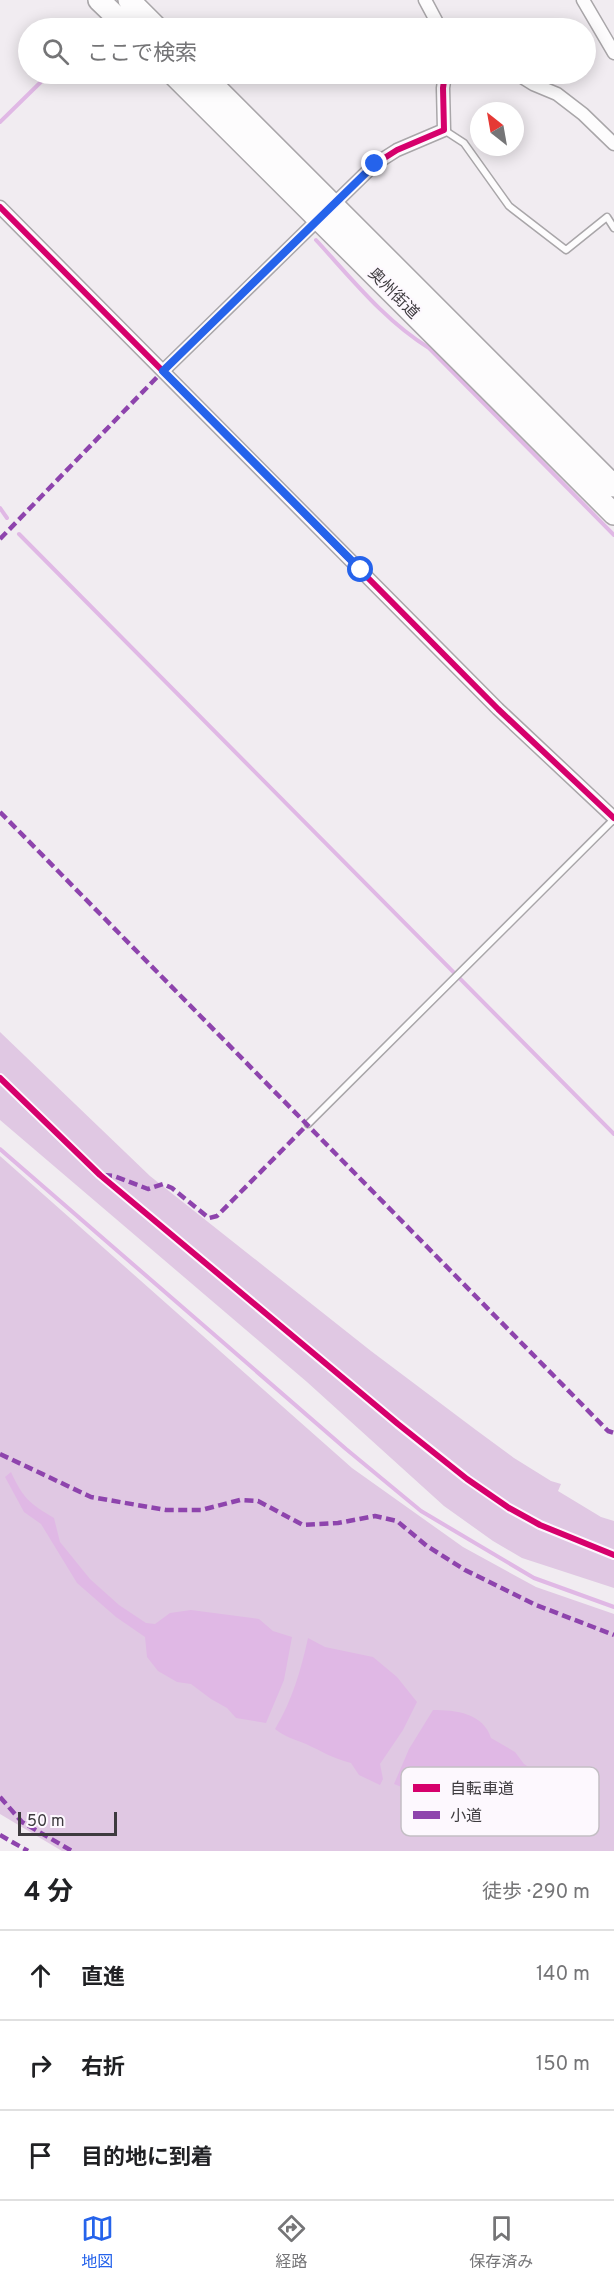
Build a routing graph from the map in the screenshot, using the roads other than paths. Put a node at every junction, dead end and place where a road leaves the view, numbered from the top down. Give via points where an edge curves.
1 (99, 0) edge
2 (129, 0) edge
3 (425, 0) edge
4 (583, 0) edge
5 (118, 18) edge
6 (147, 18) edge
7 (435, 18) edge
8 (594, 18) edge
9 (596, 22) edge
10 (614, 53) edge
11 (184, 84) edge
12 (211, 84) edge
13 (444, 84) edge
14 (534, 84) edge
15 (444, 130) junction
16 (614, 144) edge
17 (0, 207) edge
18 (325, 211) junction
19 (614, 228) edge
20 (163, 371) junction
21 (614, 486) edge
22 (614, 514) edge
23 (614, 819) edge
24 (308, 1124) dead end

1 - 5 highway
2 - 6 highway
3 - 7 street
4 - 8 street
9 - 10 street
11 - 18 highway, 奥州街道
12 - 18 highway, 奥州街道
13 - 15 street
14 - 16 street via 558,94
15 - 18 street via 386,156
15 - 19 lane via 464,143 509,206 566,250 607,217
17 - 20 street
18 - 20 street
18 - 21 highway, 奥州街道
18 - 22 highway, 奥州街道
20 - 23 street via 498,709
23 - 24 lane

